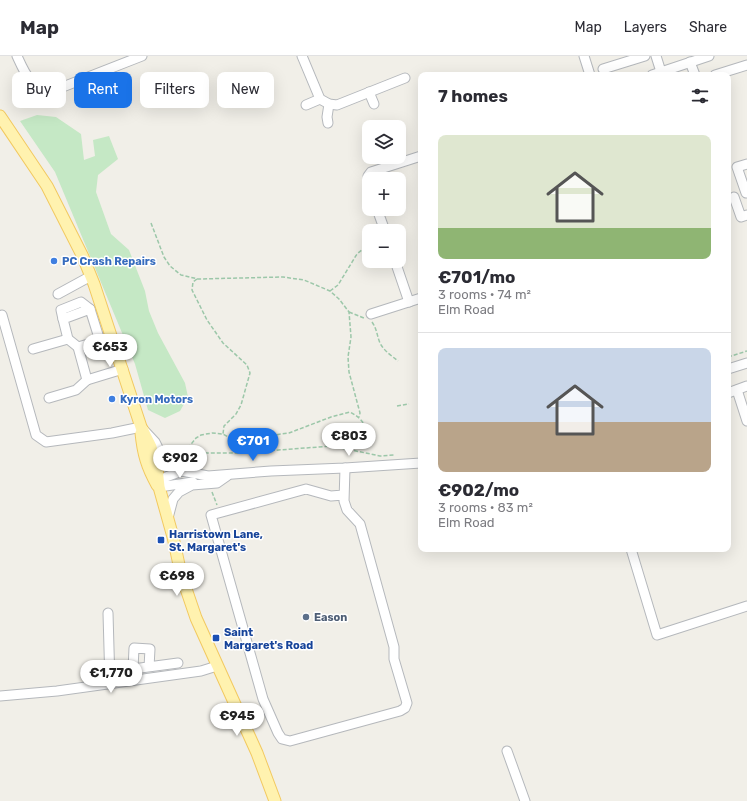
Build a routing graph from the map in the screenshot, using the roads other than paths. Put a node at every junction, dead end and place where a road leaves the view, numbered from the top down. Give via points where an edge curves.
1 (17, 56) edge
2 (142, 56) edge
3 (302, 56) edge
4 (584, 56) edge
5 (645, 56) edge
6 (656, 56) edge
7 (709, 56) edge
8 (690, 62) junction
9 (747, 65) edge
10 (603, 69) dead end
11 (589, 72) edge
12 (662, 72) edge
13 (665, 72) edge
14 (694, 72) edge
15 (725, 72) edge
16 (405, 78) dead end
17 (369, 92) junction
18 (320, 99) junction
19 (330, 104) junction
20 (374, 104) dead end
21 (306, 106) dead end
22 (0, 116) edge
23 (328, 124) dead end
24 (418, 157) edge
25 (747, 164) edge
26 (371, 172) edge
27 (746, 193) edge
28 (731, 198) edge
29 (747, 215) edge
30 (397, 268) edge
31 (91, 276) junction
32 (58, 294) dead end
33 (418, 299) edge
34 (409, 302) junction
35 (2, 315) dead end
36 (370, 318) road end
37 (112, 337) junction
38 (68, 339) junction
39 (100, 341) junction
40 (78, 347) junction
41 (33, 348) dead end
42 (747, 363) edge
43 (731, 368) edge
44 (123, 369) junction
45 (87, 380) junction
46 (747, 386) edge
47 (732, 391) edge
48 (49, 398) dead end
49 (747, 422) edge
50 (141, 427) junction
51 (418, 463) edge
52 (345, 468) junction
53 (182, 471) junction
54 (228, 475) junction
55 (208, 476) junction
56 (159, 487) junction
57 (343, 495) junction
58 (168, 518) junction
59 (632, 552) edge
60 (747, 606) edge
61 (108, 613) dead end
62 (178, 663) dead end
63 (217, 666) junction
64 (149, 667) dead end
65 (110, 684) junction
66 (0, 696) edge
67 (507, 751) dead end
68 (275, 801) edge
69 (525, 801) edge

1 - 2 street via 24,71 36,86 56,90
3 - 18 street
4 - 11 street
5 - 10 street
6 - 12 street
7 - 8 street
8 - 13 street
8 - 14 street
9 - 15 street
16 - 17 street
17 - 19 street via 337,105
17 - 20 street
18 - 19 street
18 - 21 street
19 - 23 street
22 - 31 main road via 47,186
24 - 26 street
25 - 27 street via 737,168
27 - 28 street
28 - 29 street via 741,217
30 - 34 street
31 - 32 street
31 - 37 main road
33 - 34 street
34 - 36 street
35 - 50 street via 36,435 40,439 46,442
37 - 39 street
37 - 44 main road
38 - 39 street via 62,319 90,309
38 - 40 street
38 - 41 street
39 - 40 street
40 - 45 street
42 - 43 street
44 - 45 street
44 - 50 main road
45 - 48 street via 76,390
46 - 47 street
47 - 49 street
50 - 53 street via 155,442 163,458
50 - 56 main road via 142,446 148,470
51 - 52 street
52 - 54 street
52 - 57 street
53 - 55 street
53 - 56 street via 166,477
54 - 55 street
54 - 58 street via 217,483 192,485 179,492 173,499
55 - 56 street via 196,482
56 - 58 main road
57 - 57 street via 347,510 360,524 407,703 400,711 290,741 282,739 278,733 263,699 211,515 306,488 331,496
58 - 63 main road via 181,574 196,618
59 - 60 street via 657,635
61 - 65 street
62 - 64 street
63 - 65 street via 201,671
63 - 68 main road via 257,753
65 - 66 street
67 - 69 street

